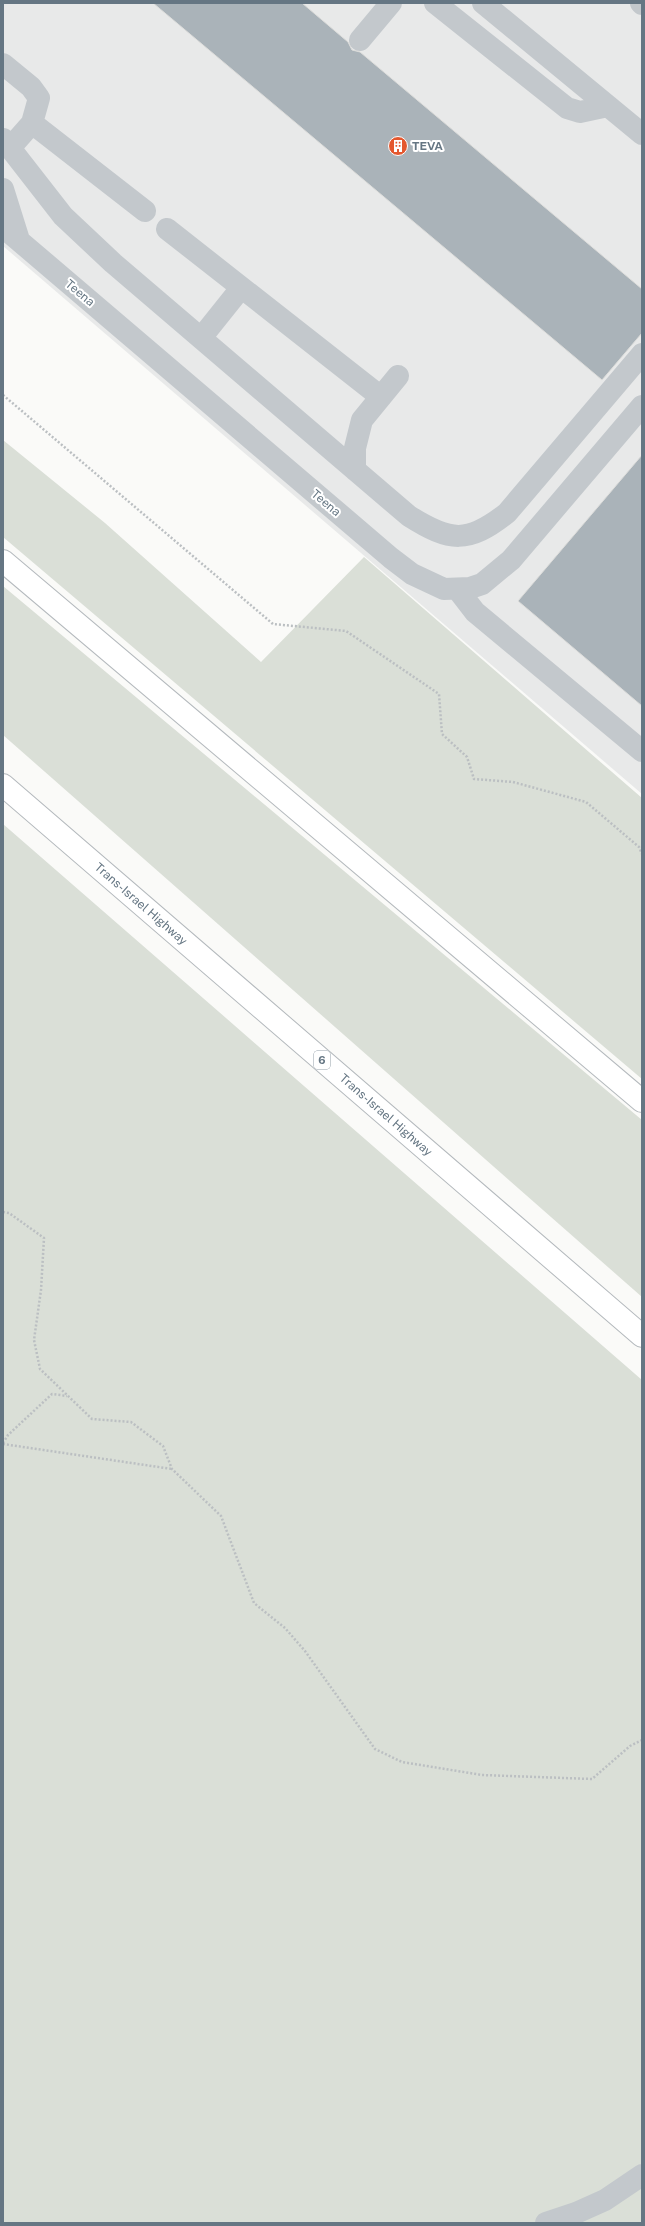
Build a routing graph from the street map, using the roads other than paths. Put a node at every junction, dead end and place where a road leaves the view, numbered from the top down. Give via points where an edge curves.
1 (390, 3) edge
2 (435, 3) edge
3 (483, 3) edge
4 (360, 40) dead end
5 (3, 64) edge
6 (608, 106) junction
7 (32, 124) junction
8 (642, 134) edge
9 (6, 144) edge
10 (4, 195) edge
11 (145, 211) dead end
12 (167, 230) dead end
13 (11, 233) edge
14 (241, 288) junction
15 (201, 338) junction
16 (642, 354) edge
17 (398, 376) dead end
18 (381, 397) junction
19 (639, 416) edge
20 (355, 470) junction
21 (3, 561) edge
22 (458, 590) junction
23 (642, 751) edge
24 (3, 785) edge
25 (642, 1102) edge
26 (642, 1336) edge
27 (642, 2175) edge
28 (546, 2223) edge

1 - 4 street
2 - 6 street via 567,108 580,112
3 - 6 street
5 - 7 street via 39,98
6 - 8 street
7 - 9 street
7 - 11 street
9 - 15 street via 63,216 112,263
10 - 13 street
12 - 14 street
13 - 22 street, Teena via 391,558 429,583 444,589
14 - 15 street
14 - 18 street
15 - 20 street
16 - 20 street via 507,514 488,529 451,536 431,530 409,516
17 - 18 street
18 - 20 street via 362,420 355,448
19 - 22 street, Teena via 511,560 482,584
21 - 25 highway
22 - 23 street via 475,612
24 - 26 highway, Trans-Israel Highway / 6
27 - 28 street via 605,2200 576,2214

